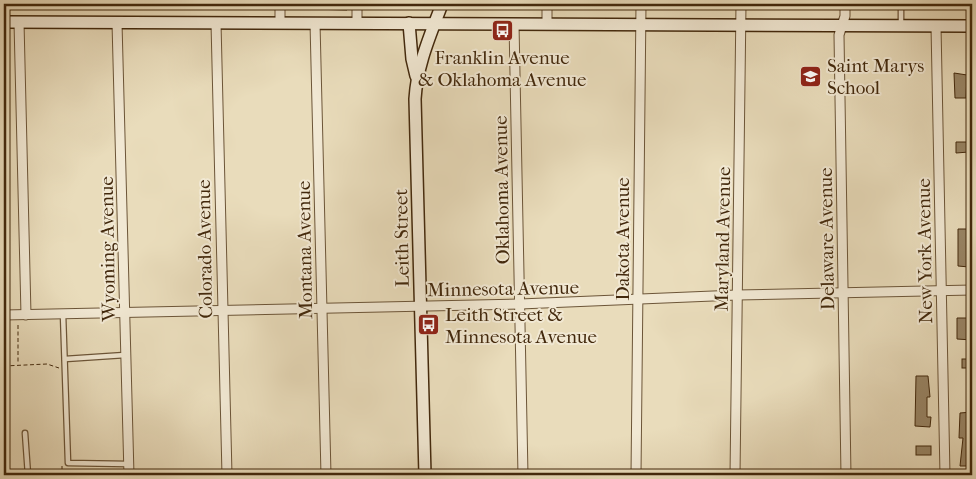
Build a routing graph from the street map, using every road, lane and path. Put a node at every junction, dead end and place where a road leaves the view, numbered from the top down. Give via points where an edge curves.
1 (280, 4) edge
2 (357, 4) edge
3 (442, 4) edge
4 (547, 4) edge
5 (641, 4) edge
6 (741, 4) edge
7 (845, 4) edge
8 (901, 4) edge
9 (4, 22) edge
10 (19, 22) junction
11 (117, 22) junction
12 (216, 23) junction
13 (280, 23) junction
14 (315, 23) junction
15 (357, 23) junction
16 (409, 23) junction
17 (435, 24) junction
18 (514, 24) junction
19 (547, 24) junction
20 (741, 24) junction
21 (640, 25) junction
22 (841, 25) junction
23 (901, 25) junction
24 (936, 26) junction
25 (972, 26) edge
26 (417, 77) junction
27 (972, 290) edge
28 (941, 291) junction
29 (843, 293) junction
30 (737, 295) junction
31 (638, 300) junction
32 (520, 304) junction
33 (420, 306) junction
34 (322, 308) junction
35 (222, 310) junction
36 (125, 313) junction
37 (26, 314) junction
38 (63, 314) junction
39 (4, 315) edge
40 (18, 325) dead end
41 (126, 355) junction
42 (64, 360) junction
43 (18, 365) junction
44 (4, 366) edge
45 (60, 368) dead end
46 (25, 433) dead end
47 (129, 464) junction
48 (28, 475) edge
49 (129, 475) edge
50 (227, 475) edge
51 (326, 475) edge
52 (425, 475) edge
53 (523, 475) edge
54 (636, 475) edge
55 (735, 475) edge
56 (846, 475) edge
57 (945, 475) edge

1 - 13 street
2 - 15 street
3 - 17 street, Leith Street
4 - 19 street
5 - 21 street, Dakota Avenue
6 - 20 street, Maryland Avenue
7 - 22 street, Delaware Avenue
8 - 23 lane
9 - 10 street
10 - 11 street
10 - 37 street
11 - 12 street
11 - 36 street, Wyoming Avenue
12 - 13 street
12 - 35 street, Colorado Avenue
13 - 14 street
14 - 15 street
14 - 34 street, Montana Avenue
15 - 16 street
16 - 17 street
16 - 26 street
17 - 18 street
17 - 26 street, Leith Street
18 - 19 street
18 - 32 street, Oklahoma Avenue
19 - 21 street
20 - 21 street
20 - 22 street
20 - 30 street, Maryland Avenue
21 - 31 street, Dakota Avenue
22 - 23 street
22 - 29 street, Delaware Avenue via 838,35
23 - 24 street
24 - 25 street
24 - 28 street, New York Avenue
26 - 33 street, Leith Street
27 - 28 street, Minnesota Avenue
28 - 29 street, Minnesota Avenue
28 - 57 street, New York Avenue
29 - 30 street, Minnesota Avenue
29 - 56 street, Delaware Avenue
30 - 31 street, Minnesota Avenue
30 - 55 street, Maryland Avenue
31 - 32 street, Minnesota Avenue
31 - 54 street, Dakota Avenue
32 - 33 street, Minnesota Avenue
32 - 53 street, Oklahoma Avenue
33 - 34 street, Minnesota Avenue
33 - 52 street, Leith Street
34 - 35 street, Minnesota Avenue
34 - 51 street, Montana Avenue
35 - 36 street, Minnesota Avenue
35 - 50 street, Colorado Avenue
36 - 38 street, Minnesota Avenue
36 - 41 street, Wyoming Avenue
37 - 38 street, Minnesota Avenue
37 - 39 street, Minnesota Avenue
38 - 42 lane
40 - 43 path
41 - 42 lane
41 - 47 street, Wyoming Avenue
42 - 47 lane via 68,463
43 - 44 path
43 - 45 path via 48,364
46 - 48 lane
47 - 49 street, Wyoming Avenue

